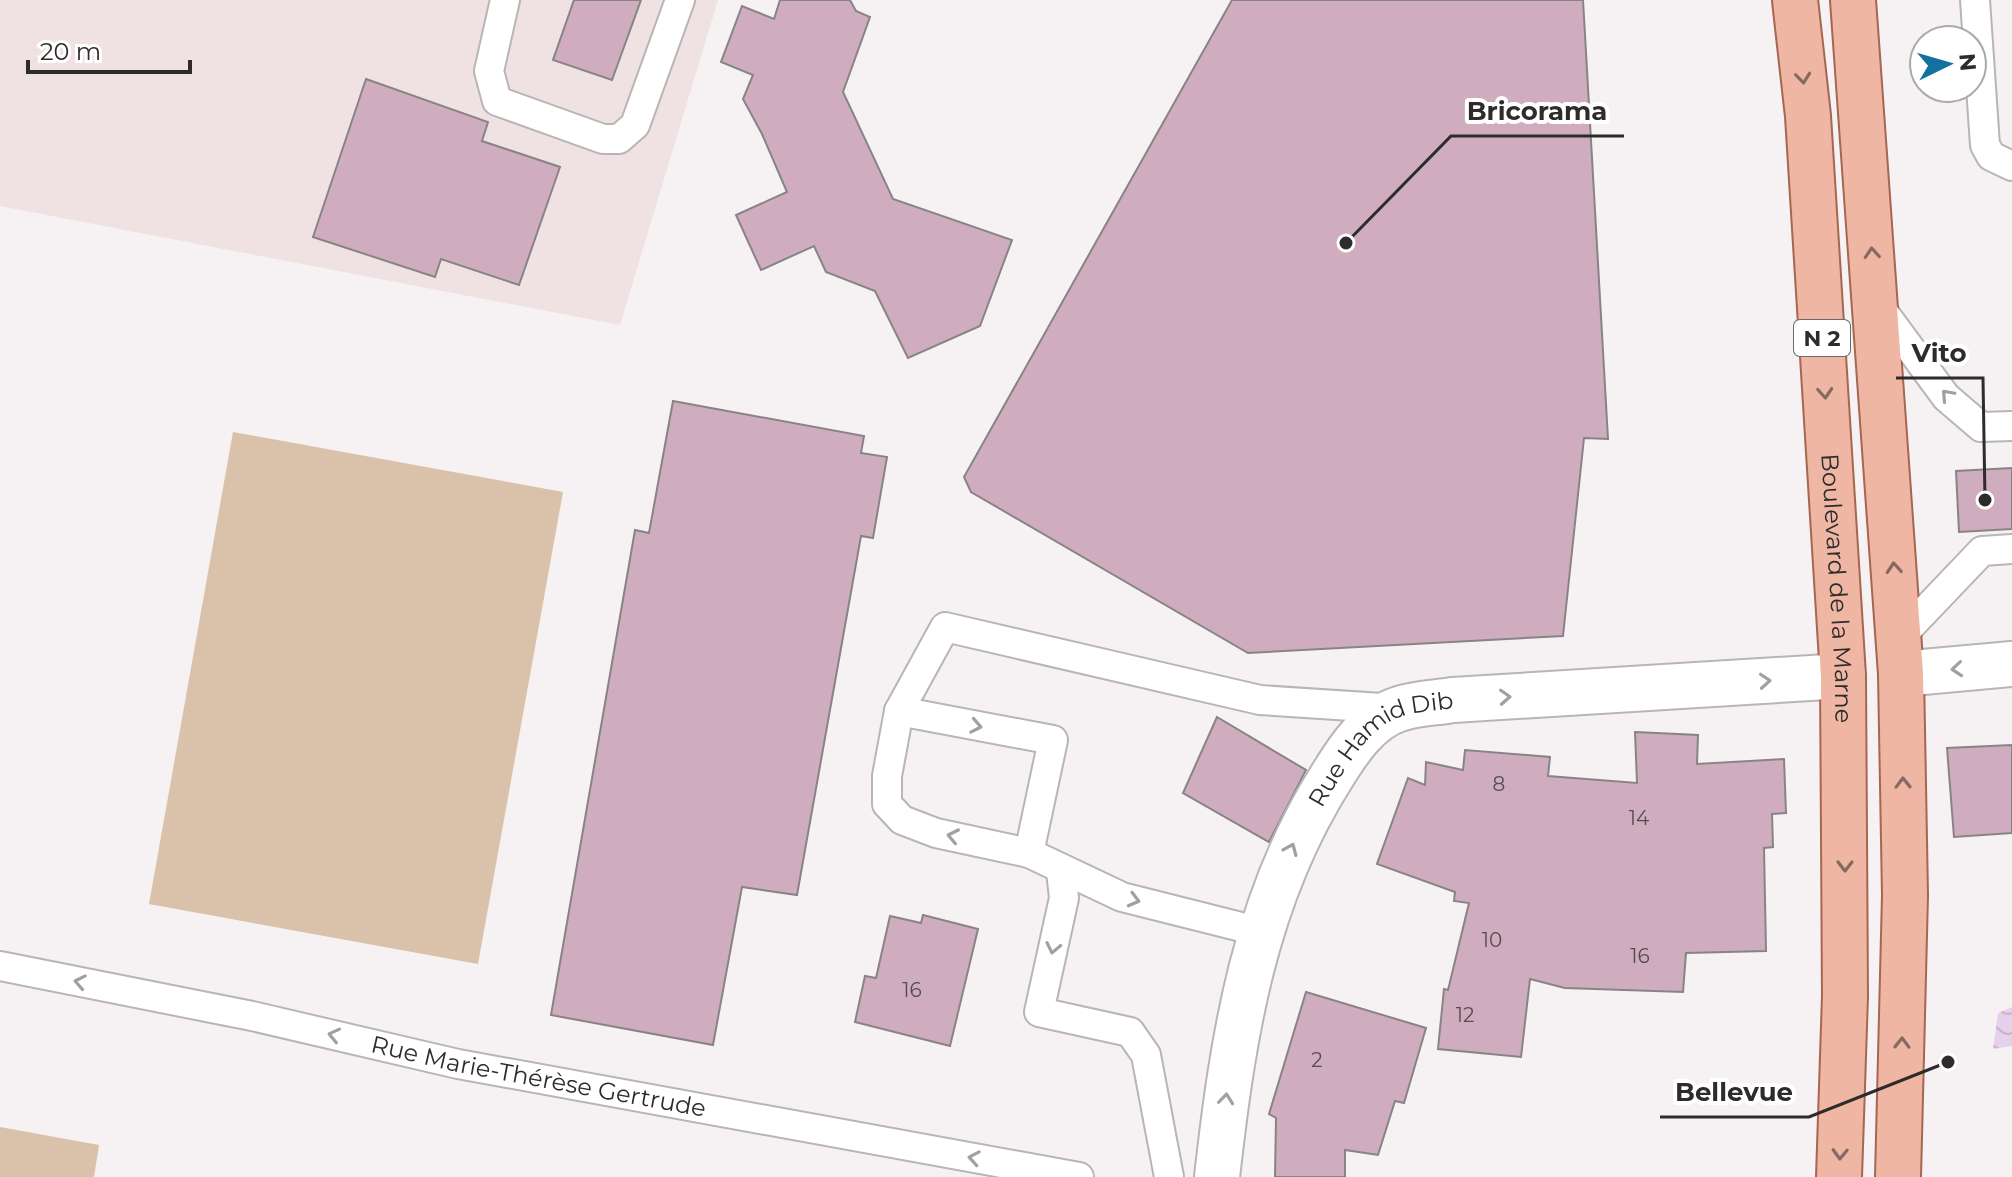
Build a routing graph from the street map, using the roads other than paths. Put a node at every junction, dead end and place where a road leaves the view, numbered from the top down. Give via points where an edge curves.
1 (505, 0) edge
2 (680, 0) edge
3 (1795, 0) edge
4 (1853, 0) edge
5 (1975, 0) edge
6 (2012, 166) edge
7 (1875, 300) junction
8 (2012, 426) edge
9 (2012, 549) edge
10 (1900, 656) junction
11 (2012, 664) edge
12 (1843, 676) junction
13 (1398, 709) junction
14 (899, 711) junction
15 (1029, 853) junction
16 (1061, 871) junction
17 (1261, 932) junction
18 (0, 966) edge
19 (1079, 1177) edge
20 (1169, 1177) edge
21 (1217, 1177) edge
22 (1839, 1177) edge
23 (1898, 1177) edge

1 - 2 lane via 489,71 497,101 603,139 619,139 635,125
3 -> 12 main road, Boulevard de la Marne / N 2 via 1808,116
7 -> 4 main road, N 2
5 - 6 lane via 1985,145 1991,156
8 -> 7 lane via 1981,427 1946,397
10 -> 7 main road, N 2
9 - 10 lane via 1982,551
11 -> 10 street
23 -> 10 main road, N 2 via 1905,895
13 -> 12 street, Rue Hamid Dib via 1453,700
12 -> 22 main road, Boulevard de la Marne / N 2 via 1845,996
13 - 14 lane via 1260,700 945,627
17 -> 13 street, Rue Hamid Dib via 1303,822 1355,739
15 -> 14 lane via 936,833 902,820 887,804
14 -> 15 lane via 1053,740
15 - 16 lane
16 -> 17 lane via 1122,897
16 -> 20 lane via 1064,898 1039,1012 1130,1032 1146,1055
21 -> 17 street, Rue Hamid Dib via 1231,1052
19 -> 18 lane, Rue Marie-Thérèse Gertrude via 458,1064

